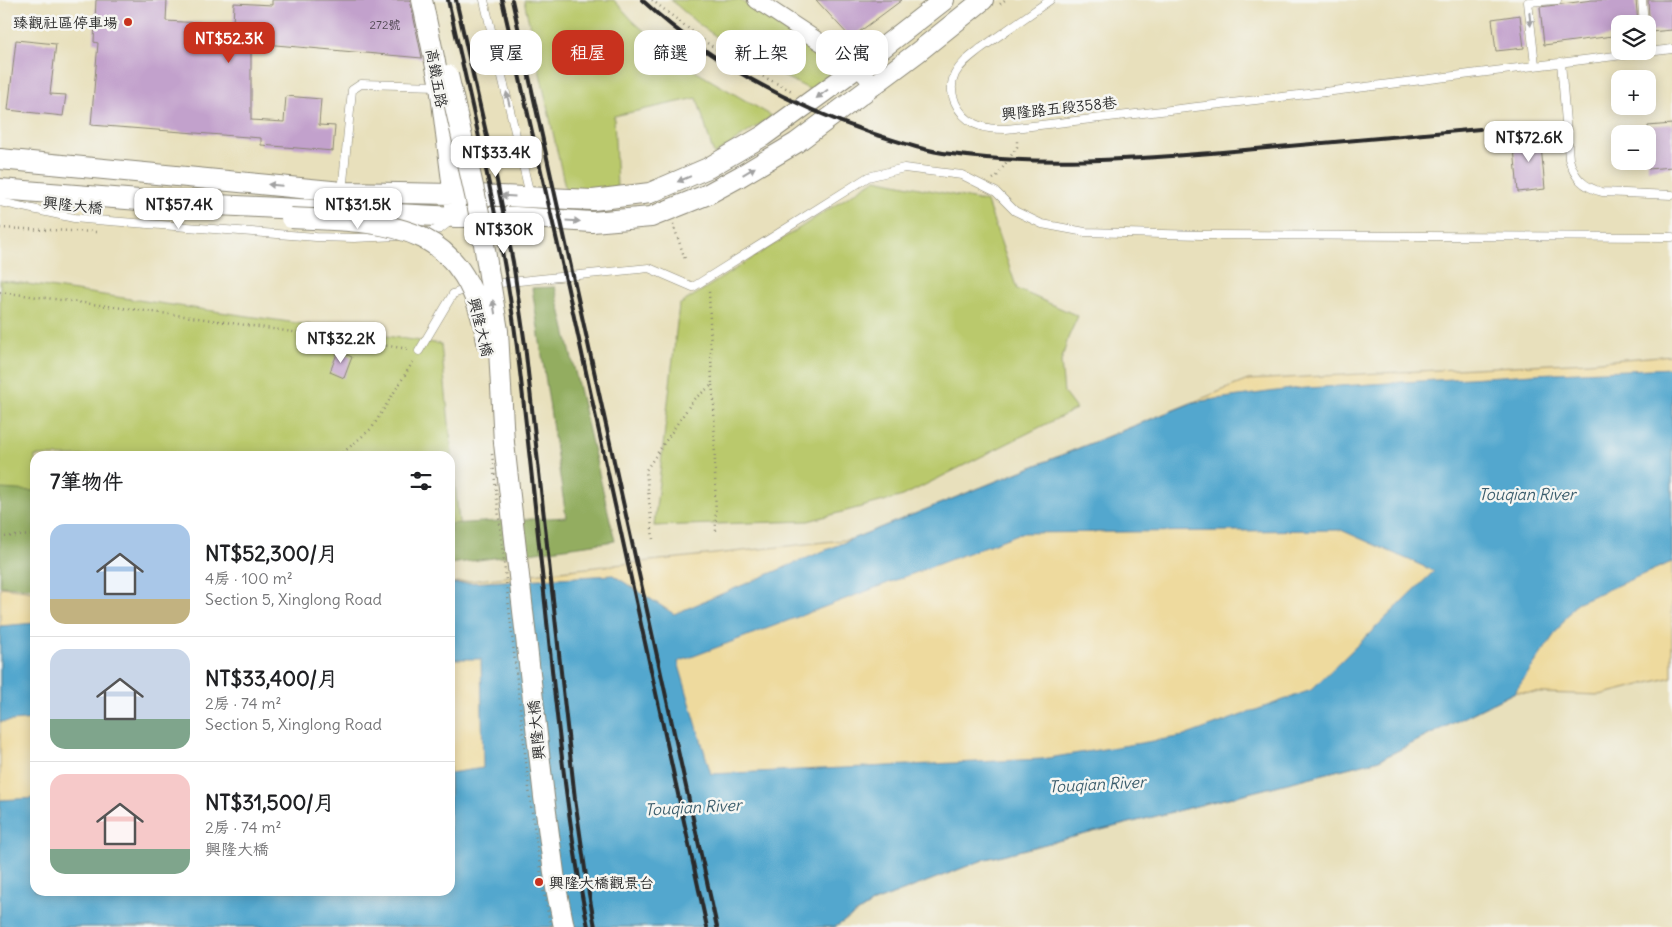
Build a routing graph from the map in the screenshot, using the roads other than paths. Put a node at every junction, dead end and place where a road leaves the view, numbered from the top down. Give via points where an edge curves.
1 (422, 0) edge
2 (431, 0) edge
3 (484, 0) edge
4 (756, 0) edge
5 (944, 0) edge
6 (983, 0) edge
7 (1050, 0) edge
8 (1556, 0) edge
9 (1642, 0) edge
10 (1643, 15) edge
11 (816, 39) edge
12 (888, 44) edge
13 (1672, 49) edge
14 (1656, 51) edge
15 (1611, 56) edge
16 (1561, 62) junction
17 (1535, 65) junction
18 (847, 75) edge
19 (865, 75) edge
20 (444, 81) junction
21 (874, 86) junction
22 (0, 159) edge
23 (0, 189) edge
24 (342, 192) junction
25 (454, 194) junction
26 (0, 195) edge
27 (1672, 195) edge
28 (531, 198) junction
29 (0, 202) edge
30 (456, 217) junction
31 (1672, 237) edge
32 (419, 351) road end
33 (498, 446) junction
34 (564, 927) edge

1 - 20 street, 高鐵五路
2 - 20 street, 興隆大橋
28 -> 3 lane
4 - 11 street
5 - 12 street
6 - 21 street
7 - 17 lane, 興隆路五段358巷, bridge via 964,62 952,87 953,98 965,118 990,129 1006,129
8 -> 17 lane via 1528,2
9 - 10 lane
13 - 14 lane, 興隆路五段358巷
15 - 16 lane, 興隆路五段358巷
16 - 17 lane, 興隆路五段358巷
16 - 27 lane via 1569,159 1581,183 1612,194
18 -> 28 street via 764,136 708,168 650,193 593,200
19 - 21 street
20 - 24 lane via 361,84 352,90
20 - 25 street, 高鐵五路
33 -> 20 street, 興隆大橋, bridge via 497,322 479,213
30 -> 21 street via 592,222 651,217 706,195 739,177 796,143
24 -> 22 street
23 - 30 street via 177,203
24 - 25 street
28 -> 25 street
25 - 30 street, 高鐵五路
26 - 33 street, 興隆大橋, bridge via 69,206 349,220 382,224 428,240 460,269 479,309 486,333
29 - 30 lane via 74,218 316,237 406,235 440,229
31 - 32 lane via 1085,232 1042,224 1024,216 996,192 962,175 904,168 868,178 692,287 649,268 478,285 453,294
33 - 34 street, 興隆大橋 via 556,888

